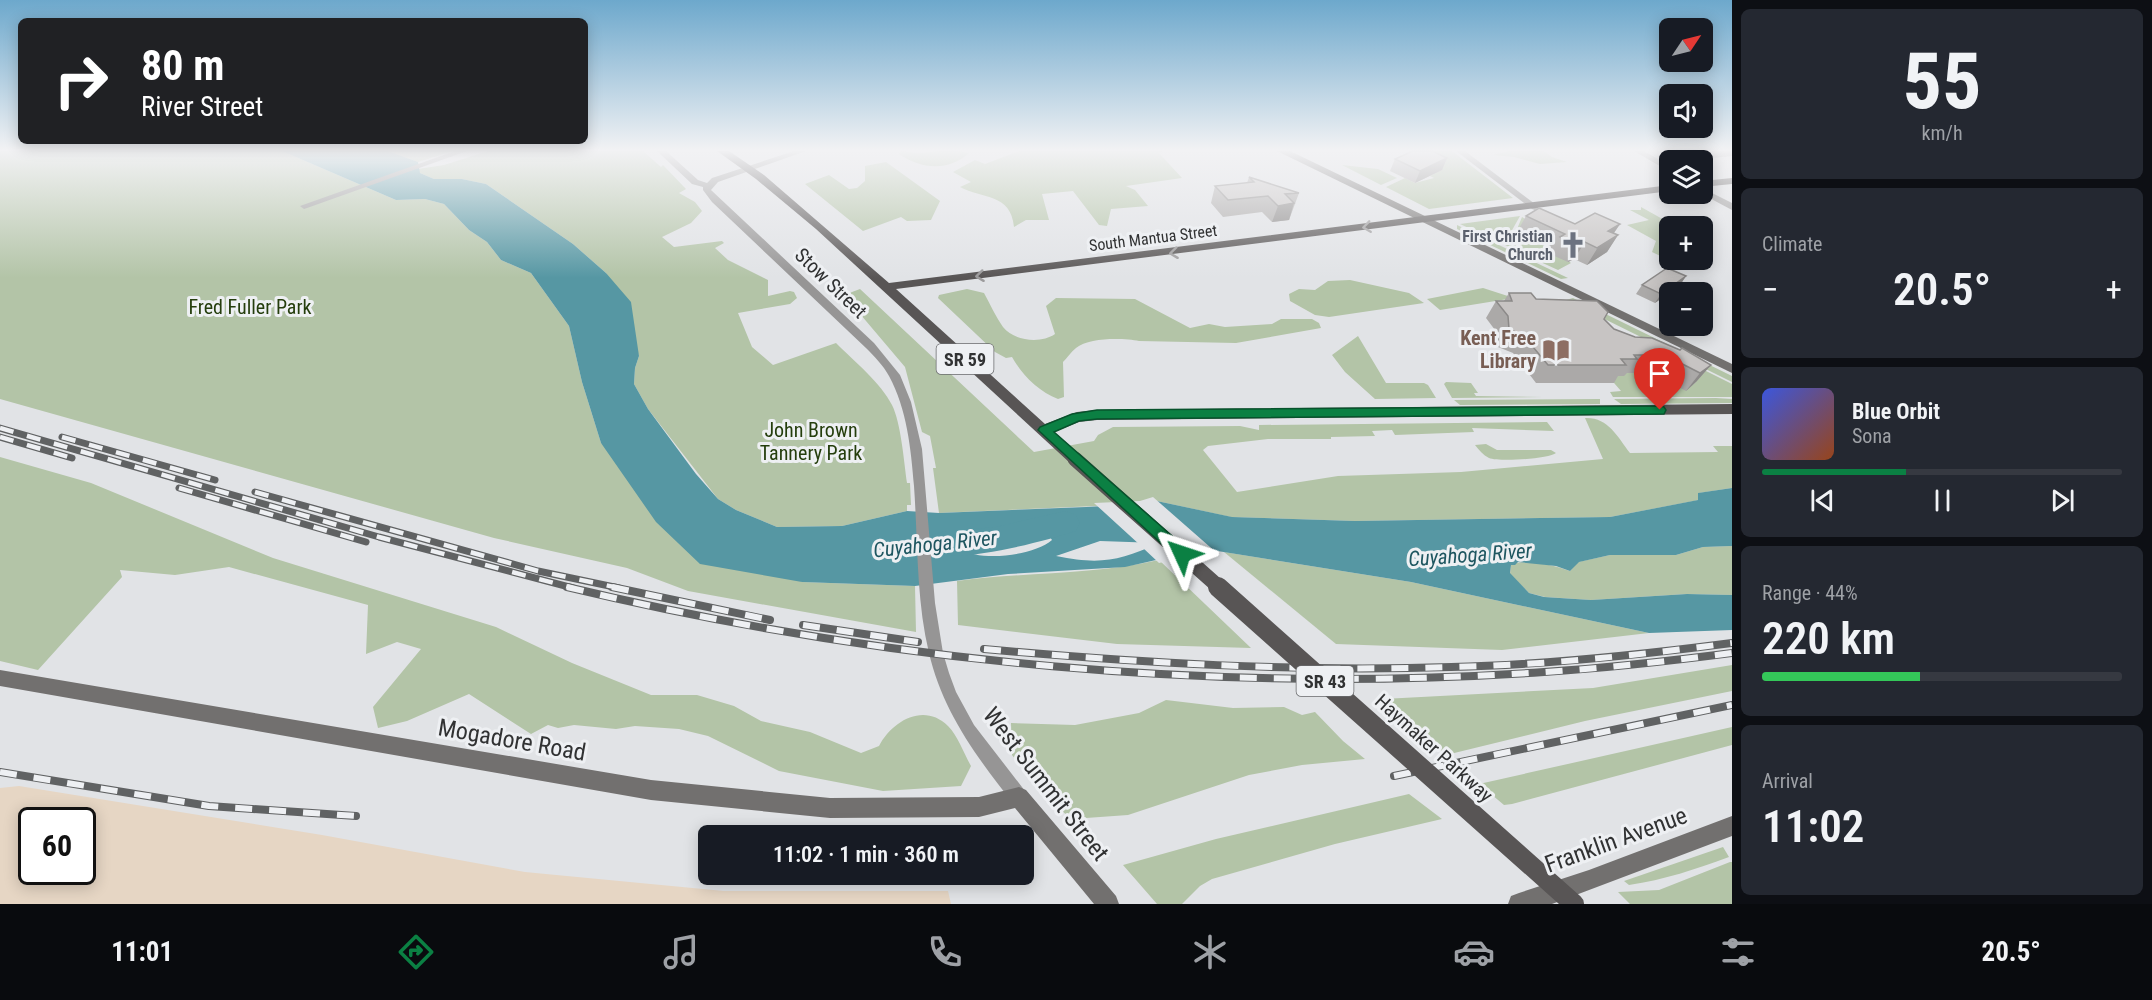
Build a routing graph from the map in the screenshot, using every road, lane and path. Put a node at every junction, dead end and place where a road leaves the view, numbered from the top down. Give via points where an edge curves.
1 (342, 193) edge
2 (710, 193) edge
3 (778, 193) edge
4 (1369, 193) edge
5 (1516, 193) edge
6 (1633, 193) edge
7 (1713, 196) edge
8 (304, 206) dead end
9 (1535, 207) junction
10 (1732, 207) edge
11 (1425, 220) junction
12 (885, 287) junction
13 (1732, 369) edge
14 (1732, 409) edge
15 (1044, 430) junction
16 (921, 479) joint
17 (0, 678) edge
18 (1019, 797) junction
19 (1732, 826) edge
20 (1108, 904) edge
21 (1519, 904) edge
22 (1574, 904) edge

1 - 8 street
2 - 16 street, Stow Street via 789,266 893,373 914,436
3 - 12 main road, Haymaker Parkway / SR 59
4 - 11 street
5 - 9 street
6 - 9 main road, South Mantua Street
7 - 10 street
9 - 11 main road, South Mantua Street
11 -> 12 main road, South Mantua Street
11 - 13 street
12 - 15 main road, Haymaker Parkway / SR 59
14 - 15 main road via 1097,415 1077,417
15 - 22 main road, Haymaker Parkway / SR 43, bridge
16 - 18 street, West Summit Street via 927,591 936,652 945,682 982,752
17 - 18 street, Mogadore Road via 651,790 877,809 979,807
18 - 20 street, West Summit Street
19 - 21 street, Franklin Avenue

